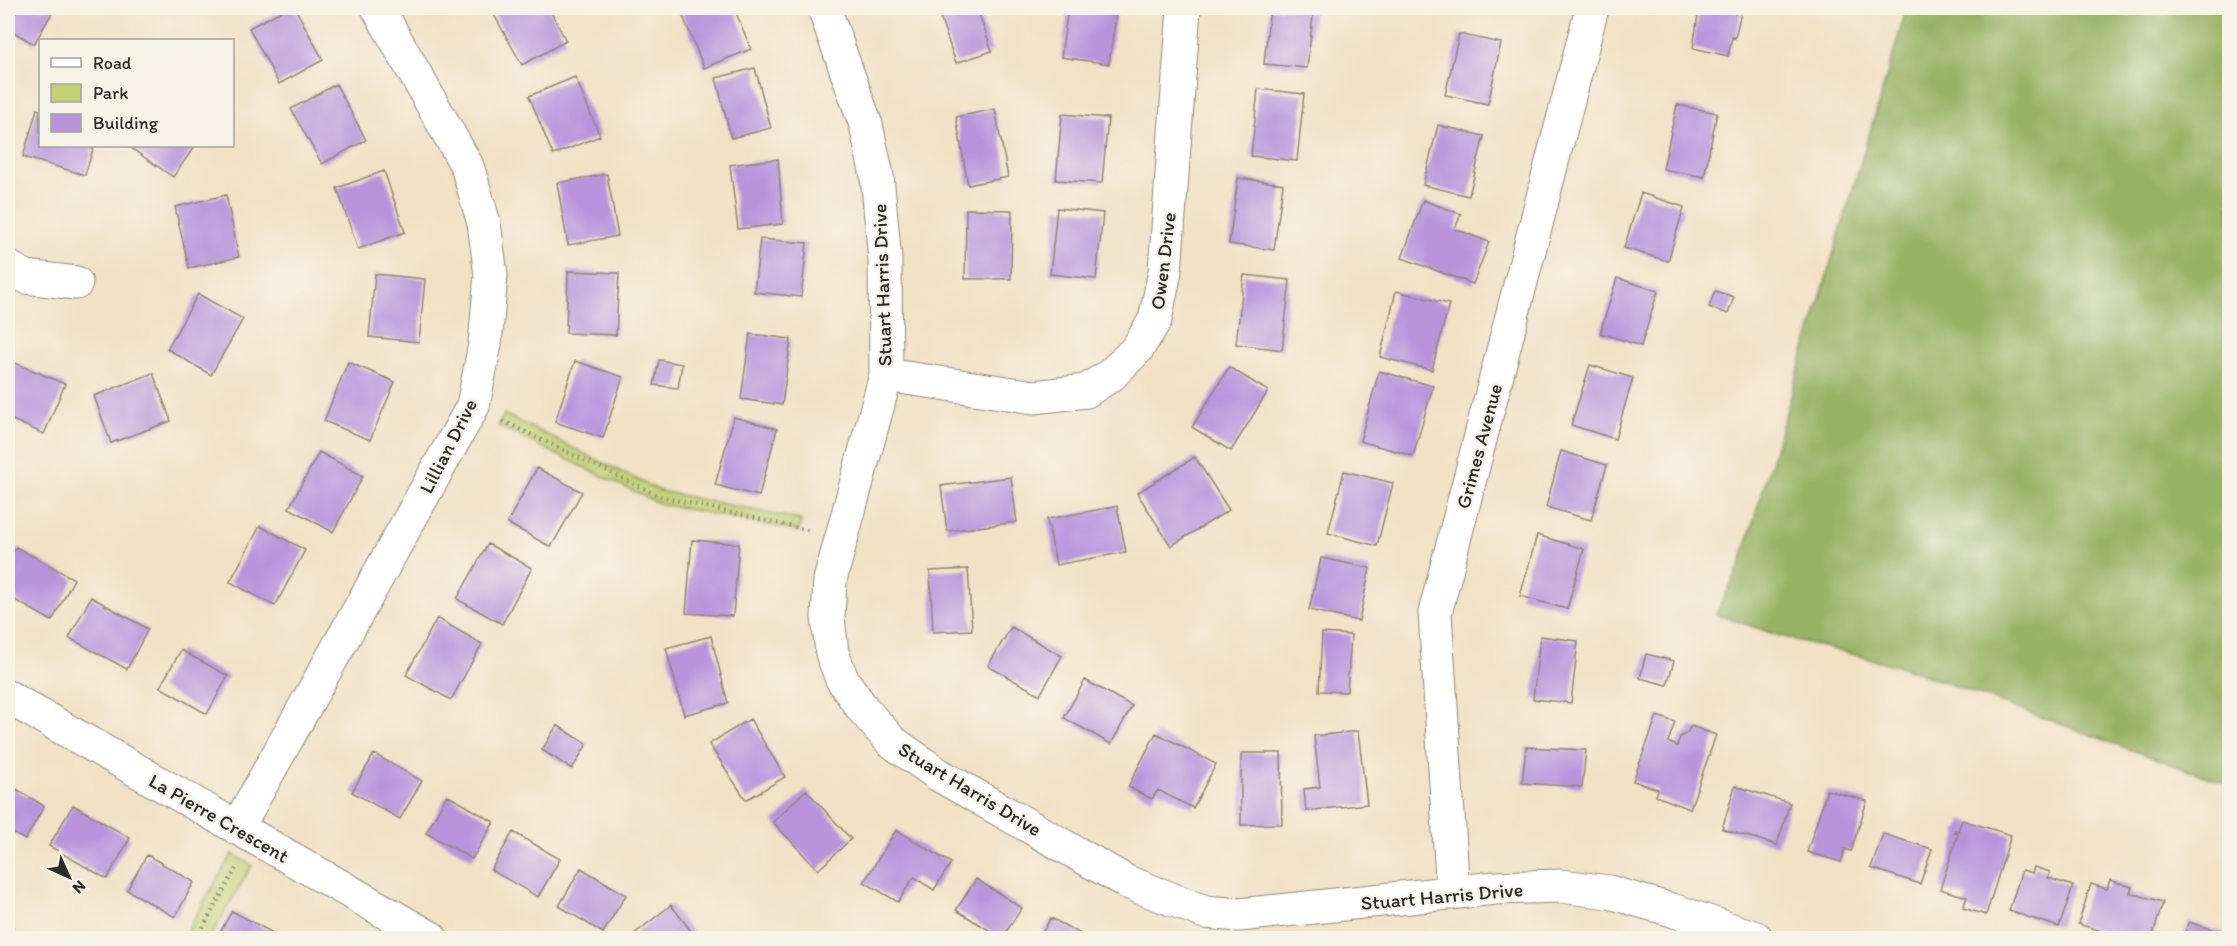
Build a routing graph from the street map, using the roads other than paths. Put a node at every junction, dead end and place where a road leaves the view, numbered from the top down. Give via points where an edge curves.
1 (378, 8) edge
2 (824, 8) edge
3 (1184, 8) edge
4 (1592, 8) edge
5 (8, 267) edge
6 (76, 283) dead end
7 (886, 375) junction
8 (8, 697) edge
9 (237, 828) junction
10 (1454, 893) junction
11 (431, 939) edge
12 (1756, 939) edge

1 - 9 street, Lillian Drive via 467,166 484,223 491,275 486,344 473,406
2 - 7 street, Stuart Harris Drive via 866,125 878,176 885,260
3 - 7 street, Owen Drive via 1165,271 1155,320 1137,349 1111,375 1086,391 1058,395 1034,397
4 - 10 street, Grimes Avenue via 1436,613
5 - 6 street via 26,277
7 - 10 street, Stuart Harris Drive via 830,580 828,617 832,653 842,679 891,741 939,775 1127,882 1205,912 1239,915
8 - 9 street, La Pierre Crescent
9 - 11 street, La Pierre Crescent
10 - 12 street, Stuart Harris Drive via 1560,886 1609,892

